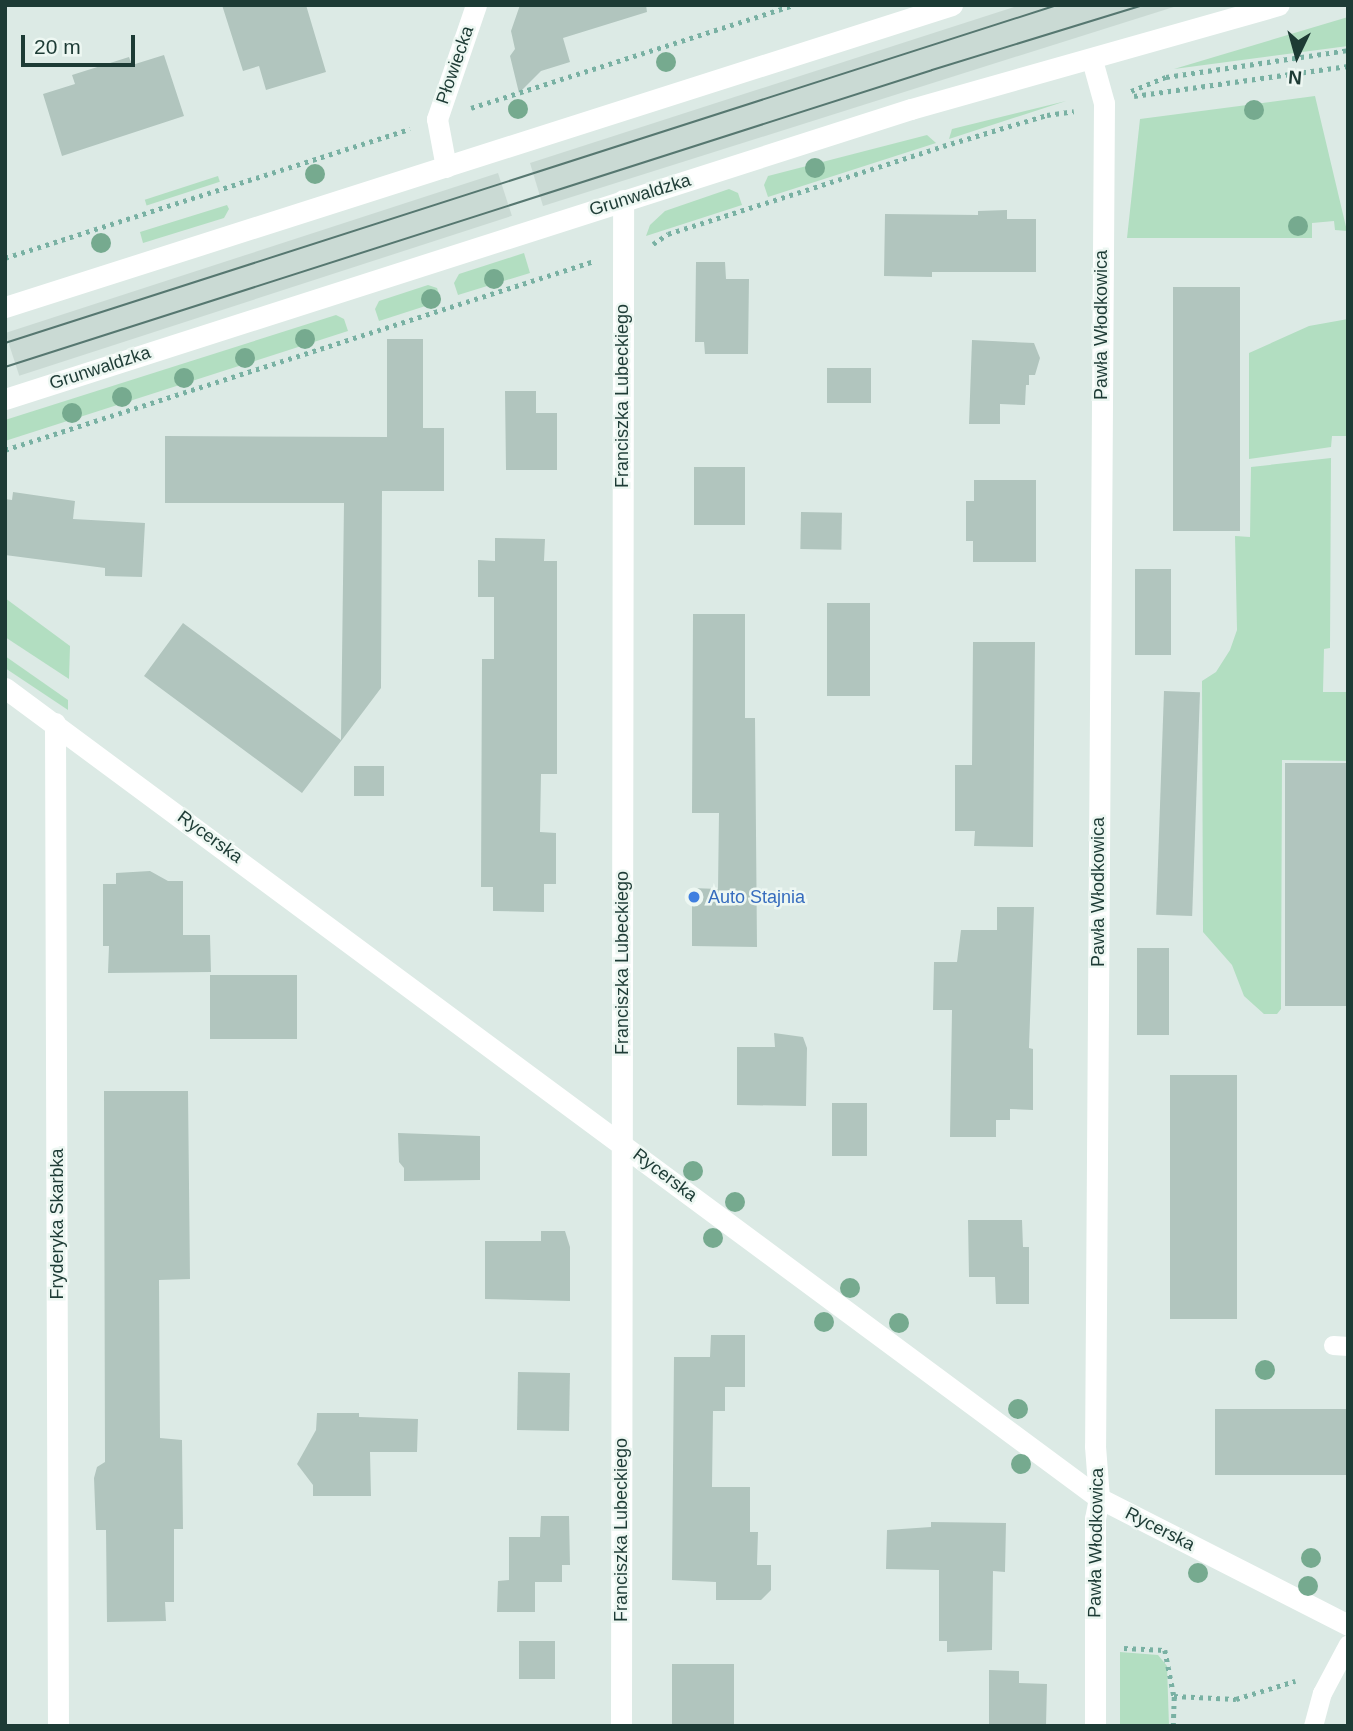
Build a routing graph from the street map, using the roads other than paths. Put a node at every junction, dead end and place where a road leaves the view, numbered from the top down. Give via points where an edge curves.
1 (476, 5) edge
2 (952, 5) edge
3 (1279, 5) edge
4 (1092, 60) junction
5 (446, 167) junction
6 (623, 200) junction
7 (5, 307) edge
8 (5, 399) edge
9 (5, 688) edge
10 (55, 723) junction
11 (621, 1142) junction
12 (1099, 1498) junction
13 (1348, 1625) edge
14 (1348, 1644) edge
15 (58, 1726) edge
16 (621, 1726) edge
17 (1095, 1726) edge
18 (1312, 1726) edge

1 - 5 street, Płowiecka via 437,119
2 - 5 street
3 - 4 street, Grunwaldzka
4 - 6 street, Grunwaldzka via 911,108
4 - 12 street, Pawła Włodkowica via 1104,103 1095,1446
5 - 7 street
6 - 8 street, Grunwaldzka
6 - 11 street, Franciszka Lubeckiego
9 - 10 street, Rycerska
10 - 11 street, Rycerska
10 - 15 street, Fryderyka Skarbka
11 - 12 street, Rycerska
11 - 16 street, Franciszka Lubeckiego
12 - 13 street, Rycerska
12 - 17 street, Pawła Włodkowica via 1095,1518
14 - 18 lane via 1322,1693

